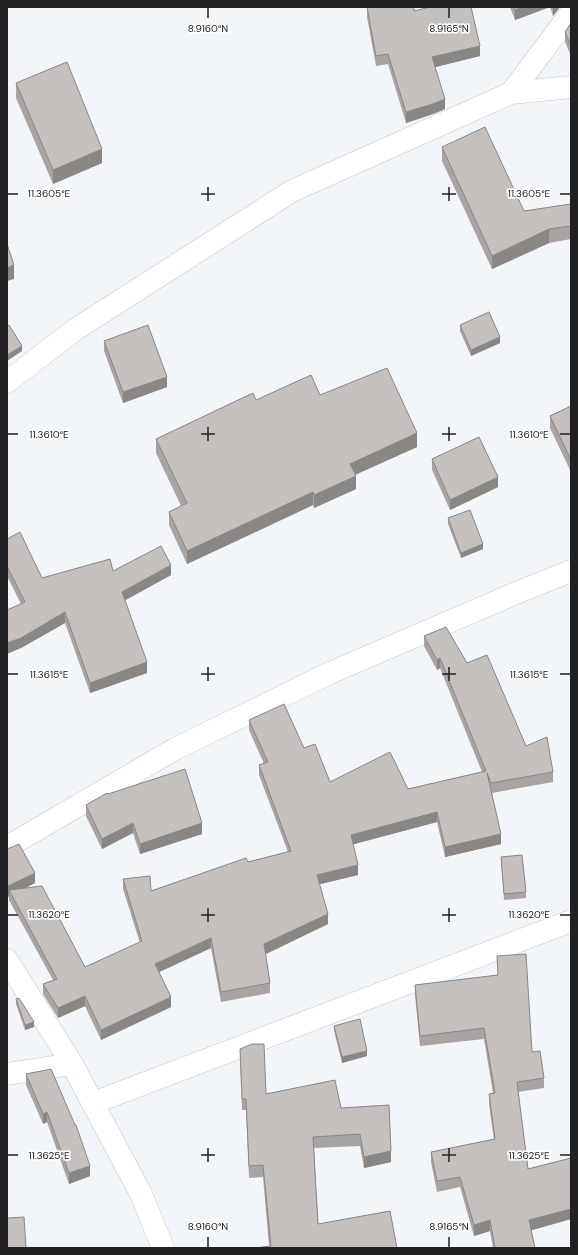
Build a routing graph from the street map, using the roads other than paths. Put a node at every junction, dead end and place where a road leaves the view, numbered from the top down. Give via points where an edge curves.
1 (571, 13) edge
2 (571, 87) edge
3 (511, 93) junction
4 (7, 382) edge
5 (571, 571) edge
6 (7, 847) edge
7 (571, 921) edge
8 (7, 960) edge
9 (72, 1064) junction
10 (7, 1074) edge
11 (93, 1103) junction
12 (163, 1248) edge

1 - 3 street
2 - 3 street
3 - 4 street via 292,191 76,329
5 - 6 street via 332,672 175,749
7 - 11 street
8 - 9 street
9 - 10 street
9 - 11 street
11 - 12 street via 141,1194

